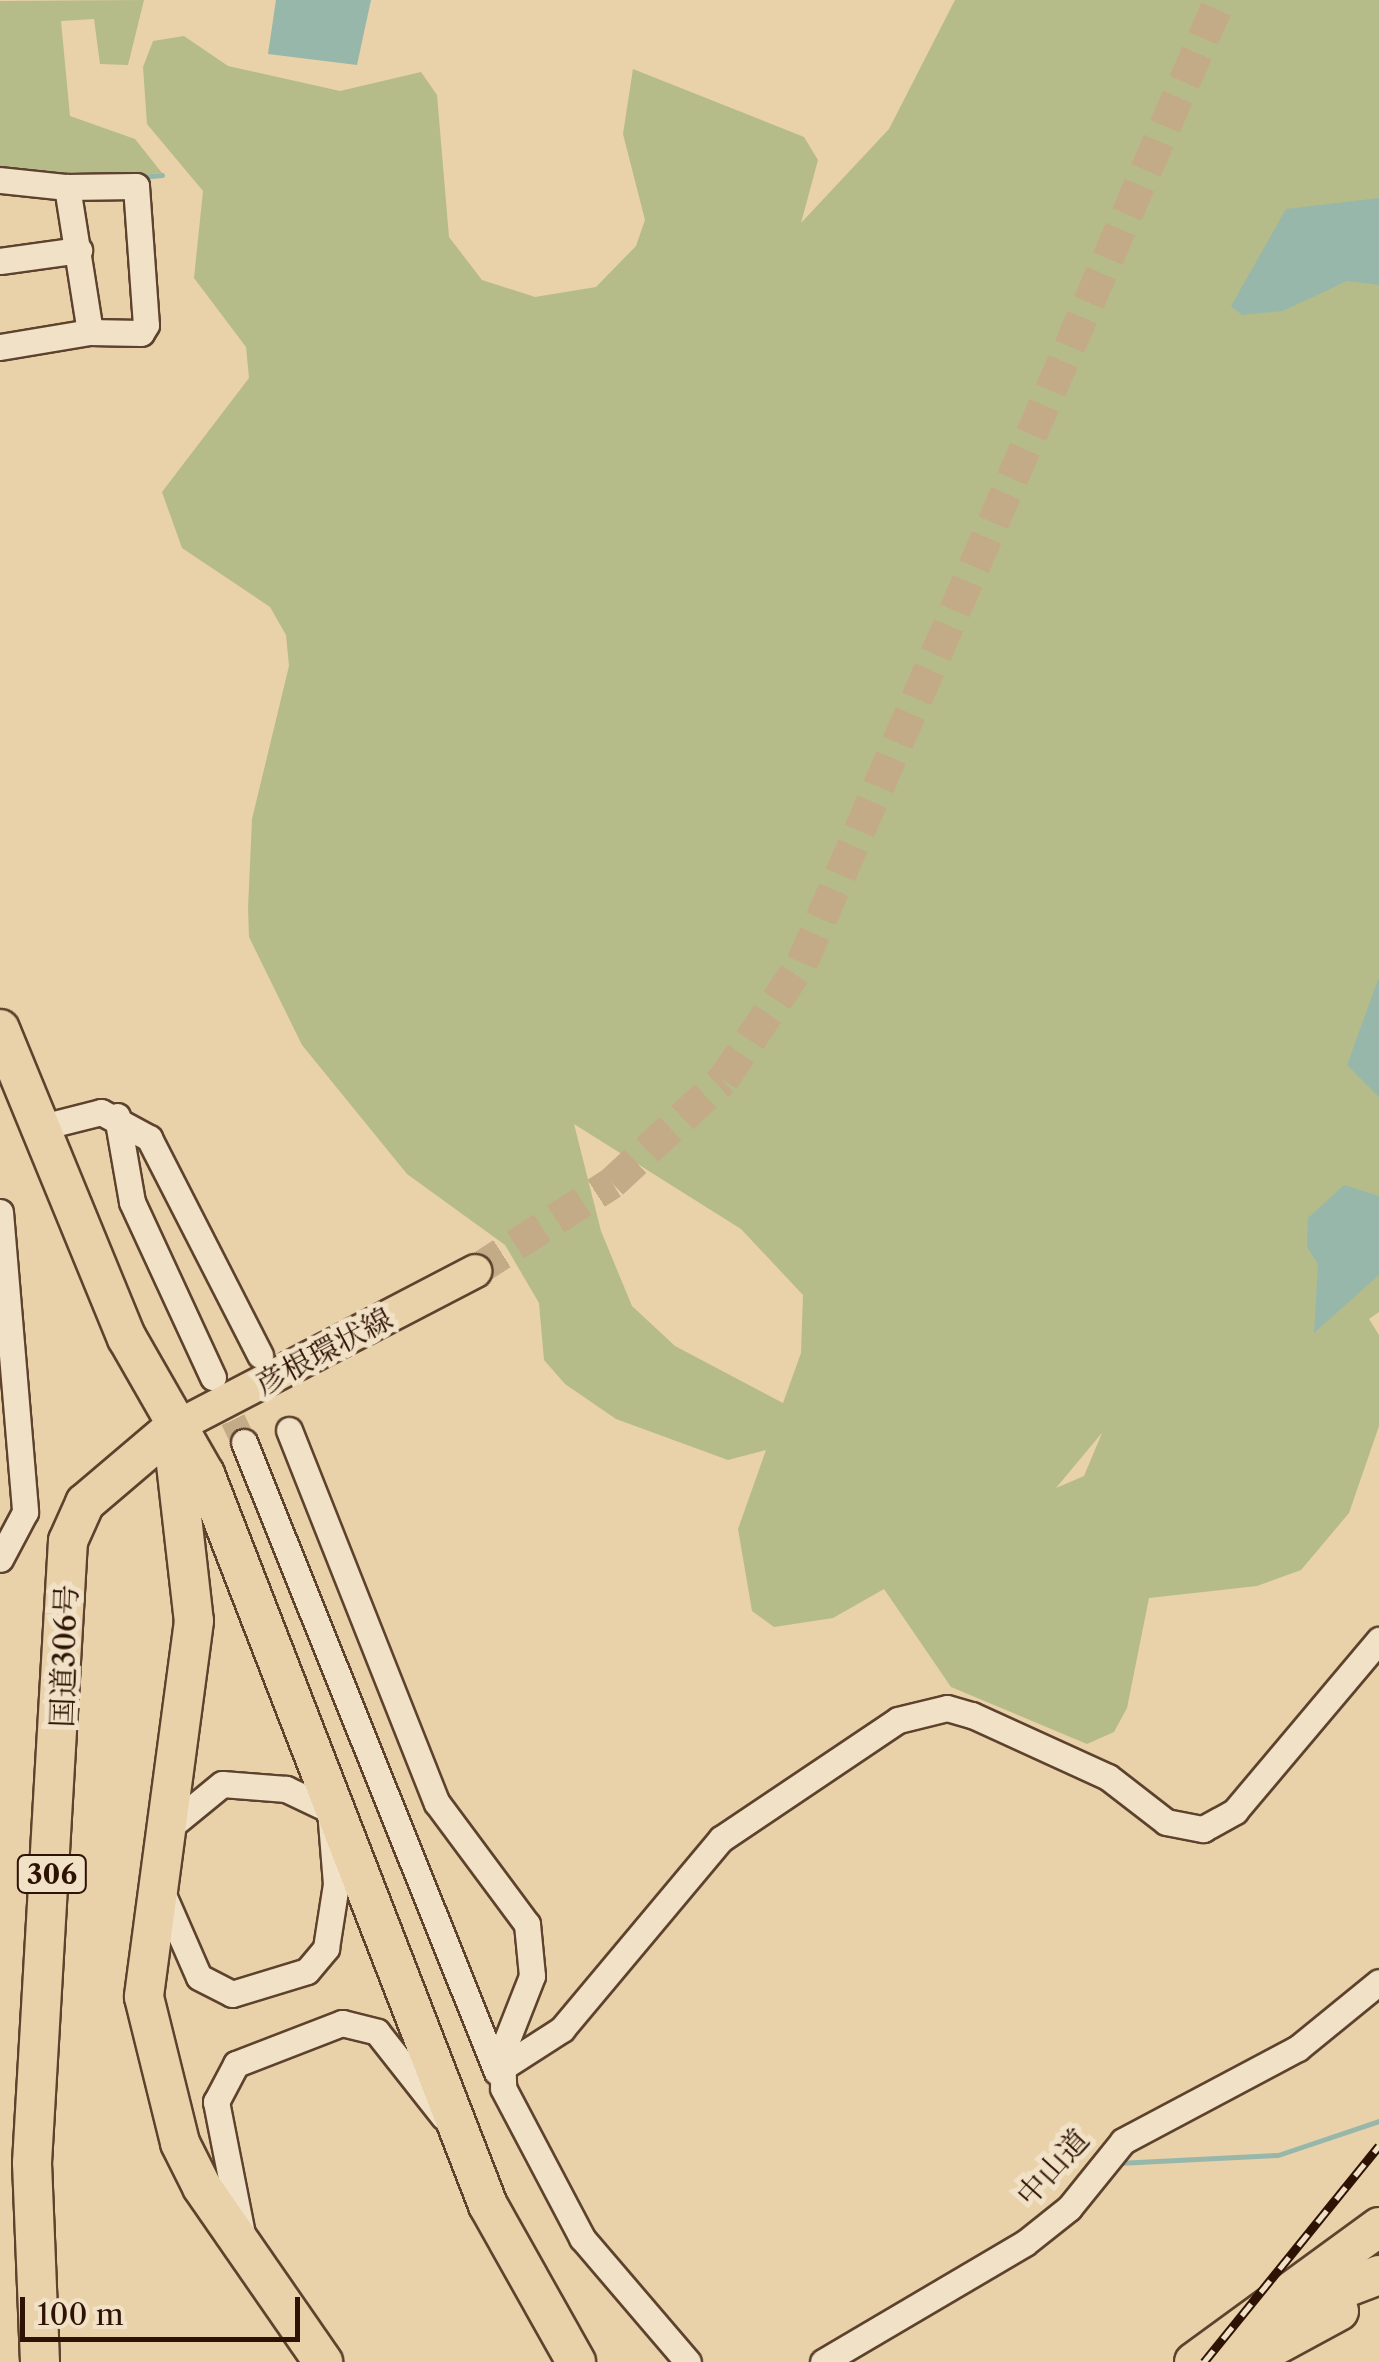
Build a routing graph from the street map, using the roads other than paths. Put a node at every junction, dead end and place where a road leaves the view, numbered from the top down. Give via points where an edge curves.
1 (0, 180) edge
2 (67, 187) junction
3 (79, 250) junction
4 (0, 261) edge
5 (90, 332) junction
6 (0, 347) edge
7 (0, 1029) edge
8 (118, 1116) junction
9 (34, 1129) junction
10 (0, 1212) edge
11 (475, 1270) tunnel mouth
12 (260, 1355) dead end
13 (4, 1358) edge
14 (213, 1377) tunnel mouth
15 (172, 1429) junction
16 (290, 1430) dead end
17 (244, 1442) tunnel mouth
18 (0, 1559) edge
19 (1379, 1640) edge
20 (330, 1810) junction
21 (162, 1834) junction
22 (156, 1871) junction
23 (1379, 1982) edge
24 (501, 2079) junction
25 (461, 2139) junction
26 (1379, 2227) edge
27 (247, 2258) junction
28 (1379, 2276) edge
29 (1379, 2296) edge
30 (1239, 2348) edge
31 (40, 2362) edge
32 (324, 2362) edge
33 (576, 2362) edge
34 (688, 2362) edge
35 (823, 2362) edge
36 (1194, 2362) edge

1 - 2 street
2 - 3 street
2 - 5 street via 136,186 146,325 141,333
3 - 4 street
3 - 5 street
5 - 6 street
7 - 9 highway
8 - 9 street via 84,1112
8 - 12 street via 149,1138
8 - 14 street via 132,1202
9 - 15 highway
10 - 13 street
11 - 15 main road, 彦根環状線
13 - 18 street via 25,1512
15 - 20 highway via 212,1490
15 - 21 highway via 194,1620
15 - 31 highway, 国道306号 / 306 via 85,1502 68,1542 32,2162
16 - 24 street via 436,1803 527,1924 532,1976
17 - 24 street
19 - 24 street via 1235,1811 1203,1829 1166,1822 1108,1777 972,1715 947,1708 898,1720 720,1839 562,2029
20 - 21 street via 256,1782 222,1784
20 - 22 street via 336,1884 326,1948 307,1971 232,1994 199,1977 177,1943
20 - 25 highway
21 - 22 highway
22 - 27 highway via 143,1963 155,2044 180,2142
23 - 35 street, 中山道 via 1298,2048 1114,2148 1080,2196 1025,2244
24 - 34 street via 582,2238
25 - 27 street via 377,2032 342,2023 236,2064 216,2102
25 - 33 highway via 536,2300
26 - 30 highway
27 - 32 highway
28 - 30 highway
29 - 30 highway
30 - 36 highway

